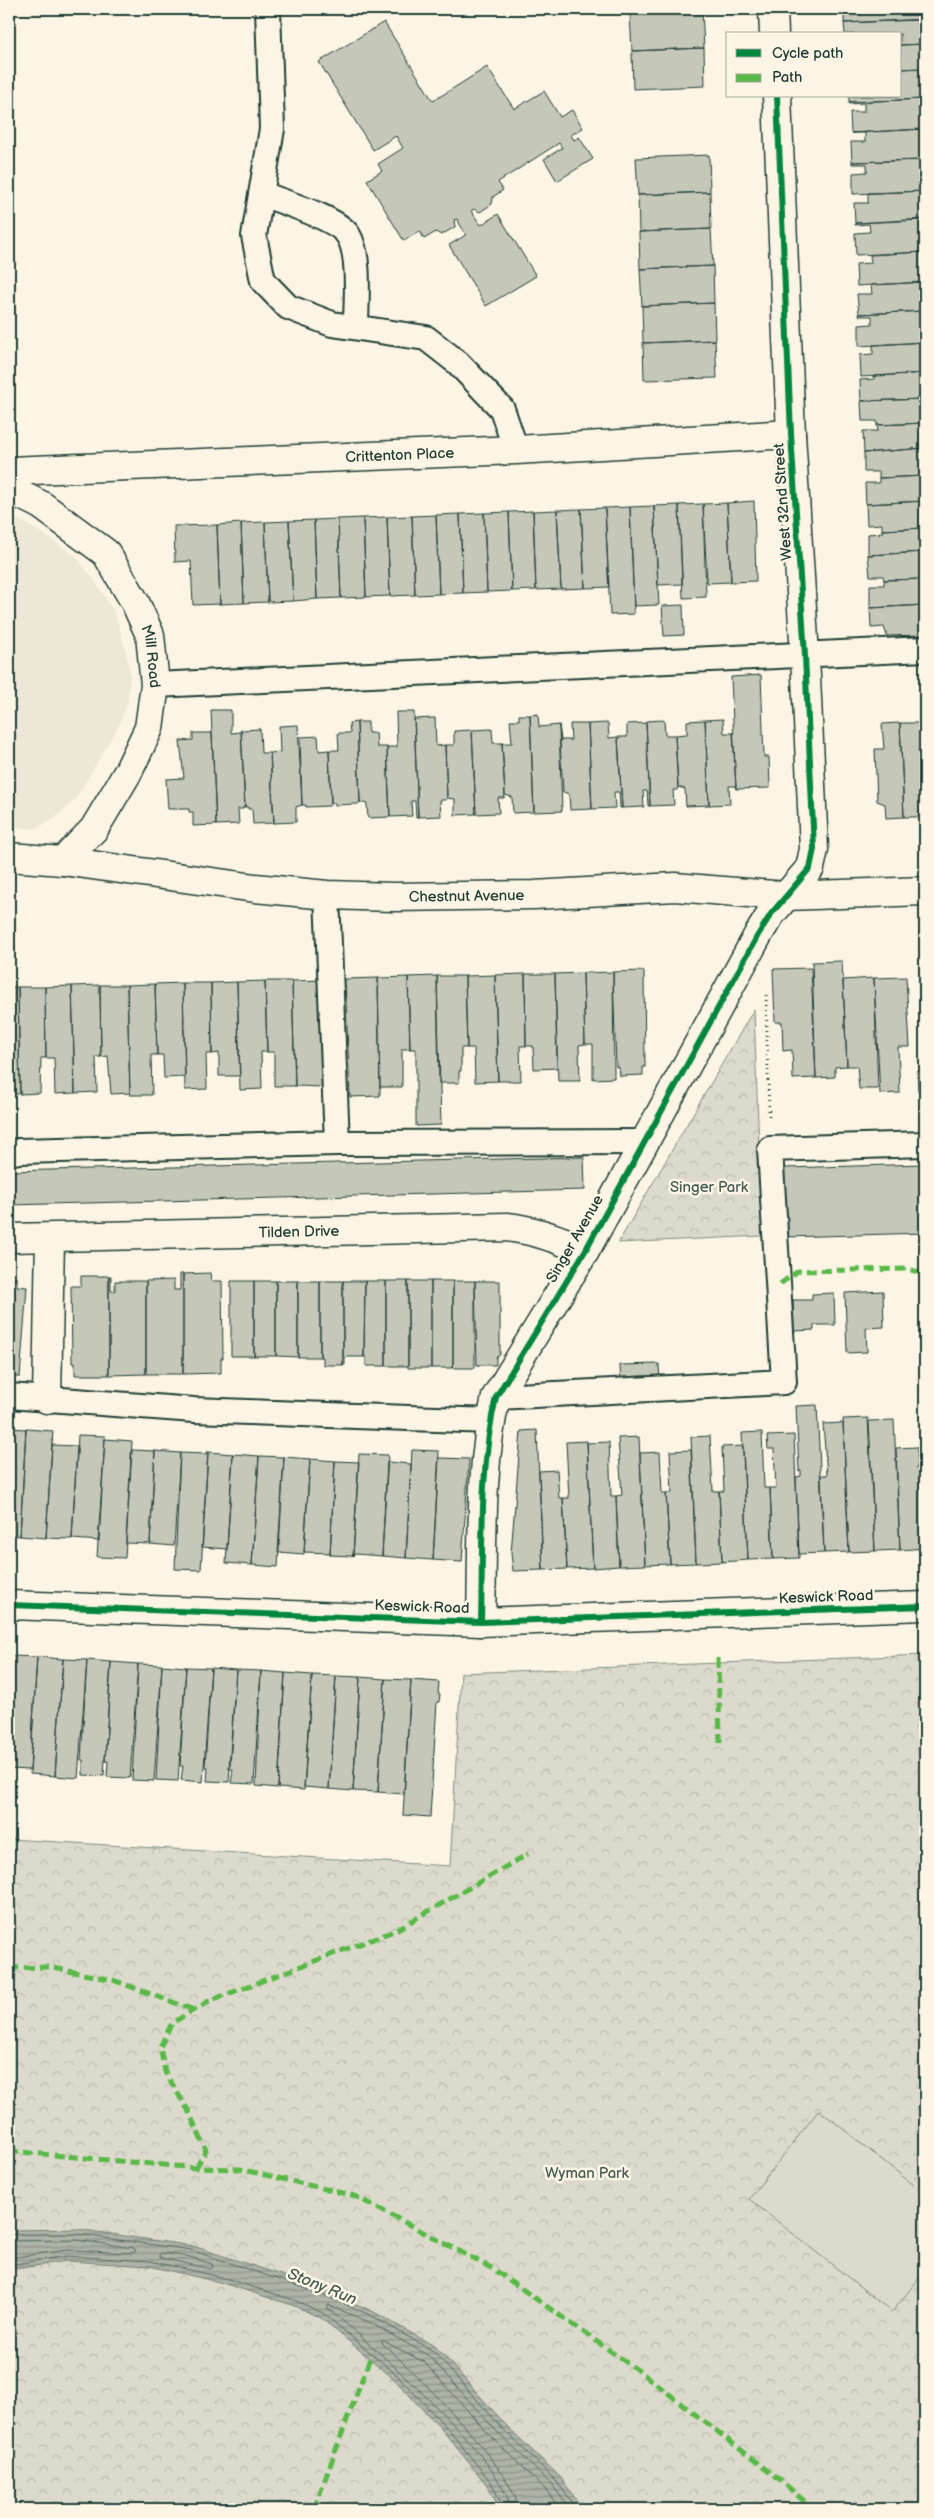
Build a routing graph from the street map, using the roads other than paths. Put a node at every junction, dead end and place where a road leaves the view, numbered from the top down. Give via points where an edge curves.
1 (268, 9) edge
2 (773, 9) edge
3 (774, 32) edge
4 (777, 98) edge
5 (262, 194) junction
6 (356, 326) junction
7 (791, 434) junction
8 (516, 450) junction
9 (9, 471) edge
10 (9, 490) edge
11 (925, 649) edge
12 (805, 656) junction
13 (155, 685) junction
14 (9, 857) edge
15 (62, 861) junction
16 (925, 891) edge
17 (327, 895) junction
18 (786, 896) junction
19 (643, 1142) junction
20 (337, 1143) junction
21 (925, 1144) edge
22 (9, 1153) edge
23 (9, 1238) edge
24 (50, 1238) junction
25 (585, 1251) junction
26 (9, 1396) edge
27 (47, 1399) junction
28 (493, 1409) junction
29 (9, 1605) edge
30 (925, 1606) edge
31 (482, 1622) junction

1 - 5 lane via 272,129
2 - 3 street
4 - 7 street, West 32nd Street
5 - 6 lane via 328,220 348,235 357,265
5 - 6 lane via 254,236 263,281 288,307 332,324
6 - 8 lane via 426,338 458,363 502,410
7 - 8 street, Crittenton Place
7 - 12 street, West 32nd Street
8 - 9 street, Crittenton Place
10 - 13 street, Mill Road via 41,505 106,553 150,635
11 - 12 lane
12 - 13 lane
12 - 18 street, West 32nd Street via 814,849 810,868
13 - 15 street, Mill Road via 149,728 128,772 94,828
14 - 15 street, Chestnut Avenue
15 - 17 street, Chestnut Avenue
16 - 18 street, Chestnut Avenue
17 - 18 street, Chestnut Avenue via 452,898 675,887
17 - 20 lane
18 - 19 street, Singer Avenue via 758,935
19 - 20 lane
19 - 25 street, Singer Avenue
20 - 22 lane
21 - 28 lane via 770,1149 784,1382
23 - 24 street, Tilden Drive
24 - 25 street, Tilden Drive via 507,1227 527,1229
24 - 27 street
25 - 28 street, Singer Avenue
26 - 27 lane
27 - 28 lane via 194,1410
28 - 31 street, Singer Avenue via 484,1489
29 - 31 street, Keswick Road
30 - 31 street, Keswick Road

